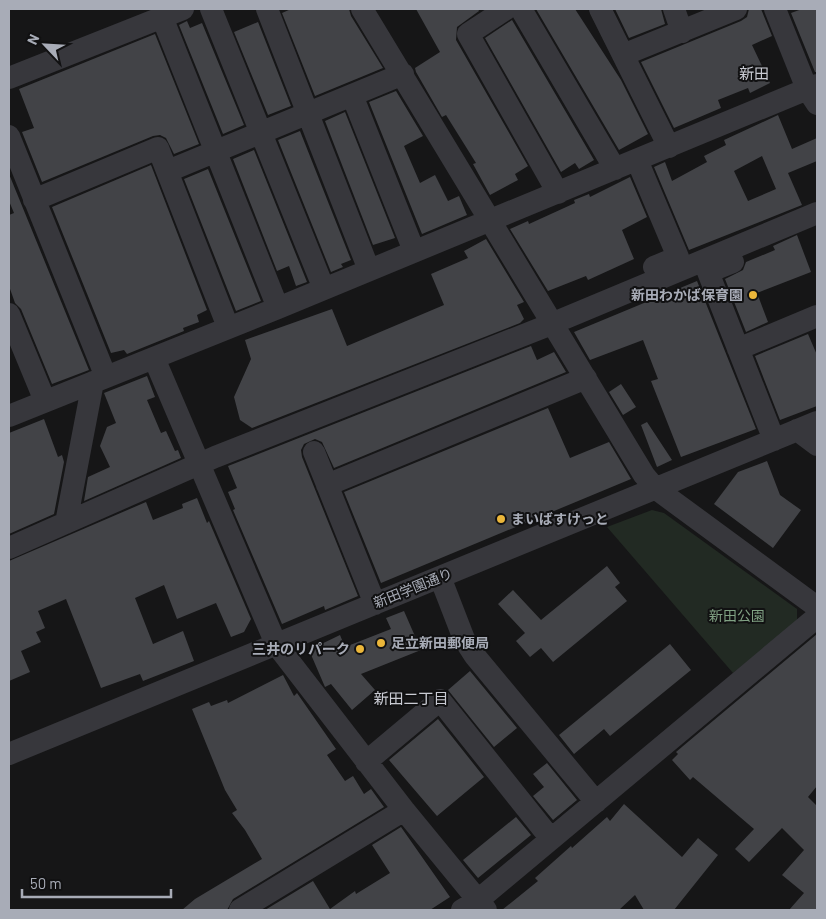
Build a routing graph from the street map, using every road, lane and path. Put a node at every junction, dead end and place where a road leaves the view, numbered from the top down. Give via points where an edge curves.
1 (182, 9) edge
2 (212, 9) edge
3 (266, 9) edge
4 (362, 9) edge
5 (506, 9) edge
6 (521, 9) edge
7 (600, 9) edge
8 (674, 9) edge
9 (736, 9) edge
10 (777, 9) edge
11 (162, 18) junction
12 (682, 32) junction
13 (623, 55) junction
14 (402, 74) junction
15 (9, 78) edge
16 (814, 93) edge
17 (352, 95) junction
18 (309, 113) junction
19 (261, 133) junction
20 (9, 136) edge
21 (669, 147) junction
22 (215, 152) junction
23 (637, 160) junction
24 (616, 169) junction
25 (168, 171) junction
26 (558, 193) junction
27 (34, 200) junction
28 (817, 213) edge
29 (490, 219) junction
30 (817, 227) edge
31 (414, 251) junction
32 (370, 270) junction
33 (324, 289) junction
34 (278, 308) junction
35 (9, 314) edge
36 (817, 316) edge
37 (550, 318) junction
38 (228, 327) junction
39 (738, 349) junction
40 (154, 358) junction
41 (586, 378) junction
42 (100, 379) junction
43 (45, 401) junction
44 (9, 416) edge
45 (807, 426) edge
46 (774, 440) junction
47 (817, 445) edge
48 (314, 452) dead end
49 (198, 466) junction
50 (328, 485) junction
51 (655, 488) junction
52 (66, 523) junction
53 (9, 548) edge
54 (440, 577) junction
55 (375, 604) junction
56 (817, 607) edge
57 (817, 617) edge
58 (276, 644) junction
59 (9, 754) edge
60 (366, 762) junction
61 (596, 802) junction
62 (404, 810) junction
63 (551, 839) junction
64 (475, 907) edge
65 (240, 910) edge

1 - 11 street
2 - 19 street
3 - 18 street
4 - 14 street
5 - 26 street via 468,34
6 - 24 street
7 - 13 street
8 - 12 street
9 - 12 street
10 - 16 street
11 - 15 street
11 - 22 street
12 - 13 street
13 - 21 street
14 - 17 street
14 - 29 street
16 - 21 street
17 - 18 street
17 - 31 street
18 - 19 street
18 - 32 street
19 - 22 street
19 - 33 street
20 - 27 street
21 - 23 street
22 - 25 street
22 - 34 street
23 - 24 street
23 - 37 street via 678,257
24 - 26 street
25 - 27 street via 158,148
25 - 38 street
26 - 29 street
27 - 42 street
28 - 37 street
29 - 31 street
29 - 37 street
30 - 39 street via 708,272
31 - 32 street
32 - 33 street
33 - 34 street
34 - 38 street
35 - 43 street
36 - 39 street
37 - 41 street
37 - 49 street
38 - 40 street
39 - 46 street
40 - 42 street
40 - 49 street
41 - 50 street
41 - 51 street
42 - 43 street
42 - 52 street
43 - 44 street
45 - 46 street, 新田学園通り
45 - 47 street
46 - 51 street, 新田学園通り
48 - 50 street
49 - 52 street
49 - 58 street
50 - 55 street
51 - 54 street, 新田学園通り
51 - 56 street
52 - 53 street
54 - 55 street, 新田学園通り
54 - 61 street via 464,639 475,656
55 - 58 street, 新田学園通り
57 - 61 street
58 - 59 street, 新田学園通り
58 - 60 street
60 - 62 street
60 - 63 street via 440,700
61 - 63 street
62 - 64 street
62 - 65 street
63 - 64 street

